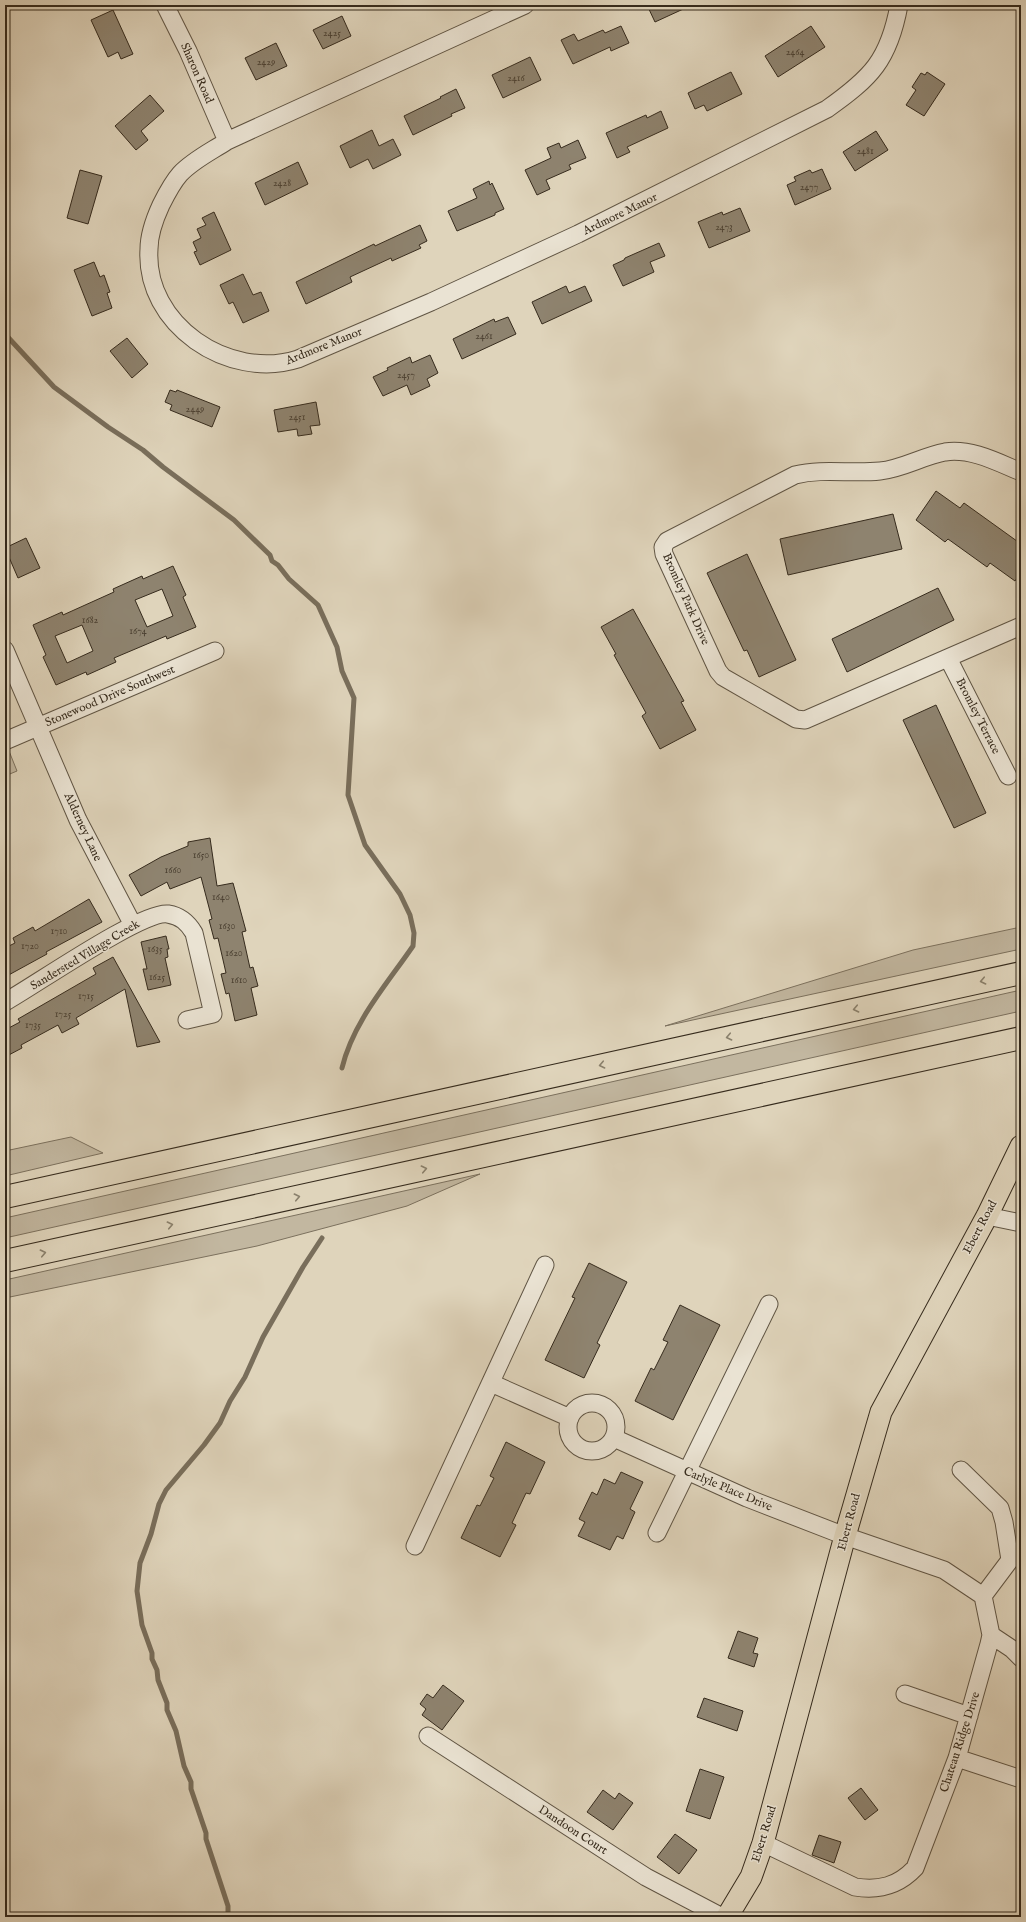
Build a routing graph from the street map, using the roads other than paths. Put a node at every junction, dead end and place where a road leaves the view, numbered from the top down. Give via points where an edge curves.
1 (165, 5) edge
2 (525, 5) edge
3 (899, 5) edge
4 (228, 141) junction
5 (1021, 472) edge
6 (1021, 626) edge
7 (5, 650) edge
8 (215, 651) dead end
9 (948, 658) junction
10 (38, 726) junction
11 (5, 741) edge
12 (1008, 776) dead end
13 (133, 925) junction
14 (1021, 973) edge
15 (5, 1002) edge
16 (187, 1020) dead end
17 (1021, 1038) edge
18 (1021, 1146) edge
19 (5, 1198) edge
20 (987, 1216) junction
21 (1021, 1223) edge
22 (5, 1261) edge
23 (545, 1265) dead end
24 (769, 1304) dead end
25 (491, 1383) junction
26 (570, 1418) junction
27 (614, 1438) junction
28 (961, 1470) dead end
29 (687, 1471) junction
30 (657, 1533) dead end
31 (845, 1536) junction
32 (415, 1546) dead end
33 (983, 1596) junction
34 (991, 1635) junction
35 (1021, 1658) edge
36 (906, 1694) dead end
37 (969, 1716) junction
38 (428, 1736) dead end
39 (957, 1758) junction
40 (1021, 1779) edge
41 (763, 1843) junction
42 (722, 1917) edge
43 (727, 1917) edge

1 - 4 street, Sharon Road
2 - 4 street, Ardmore Manor
3 - 4 street, Ardmore Manor via 891,41 885,54 851,92 827,109 578,234 431,302 284,363 254,364 232,359 212,351 193,339 176,324 163,306 150,271 148,249 152,228 167,193 179,175 190,165
5 - 9 street, Bromley Park Drive via 963,452 945,452 888,470 811,471 795,475 667,541 663,547 667,561 718,671 723,677 796,718 805,720
6 - 9 street, Bromley Park Drive
7 - 10 street, Alderney Lane
8 - 10 street, Stonewood Drive Southwest
9 - 12 street, Bromley Terrace
10 - 11 street, Stonewood Drive Southwest
10 - 13 street, Alderney Lane via 78,820
13 - 15 street, Sandersted Village Creek
13 - 16 street, Sandersted Village Creek via 150,916 168,914 179,917 194,933 213,1014
14 -> 19 highway
22 -> 17 highway
18 - 20 main road, Ebert Road
20 - 21 street
20 - 31 main road, Ebert Road via 881,1412
23 - 25 street
24 - 29 street
25 - 26 street
25 - 32 street
26 - 27 street via 568,1427 571,1439 580,1448 593,1451 605,1448
26 - 27 street via 580,1406 592,1402 604,1405 613,1414 617,1426
27 - 29 street, Carlyle Place Drive
28 - 33 street via 1000,1508 1004,1522 1010,1560
29 - 30 street
29 - 31 street, Carlyle Place Drive via 747,1498
31 - 33 street via 944,1570
31 - 41 main road, Ebert Road
33 - 34 street, Chateau Ridge Drive
34 - 35 street
34 - 37 street, Chateau Ridge Drive
36 - 37 street
37 - 39 street, Chateau Ridge Drive
38 - 42 street, Dandoon Court via 646,1877
39 - 40 street
39 - 41 street, Chateau Ridge Drive via 915,1868 906,1877 889,1886 870,1889 856,1887
41 - 43 main road, Ebert Road via 750,1877

